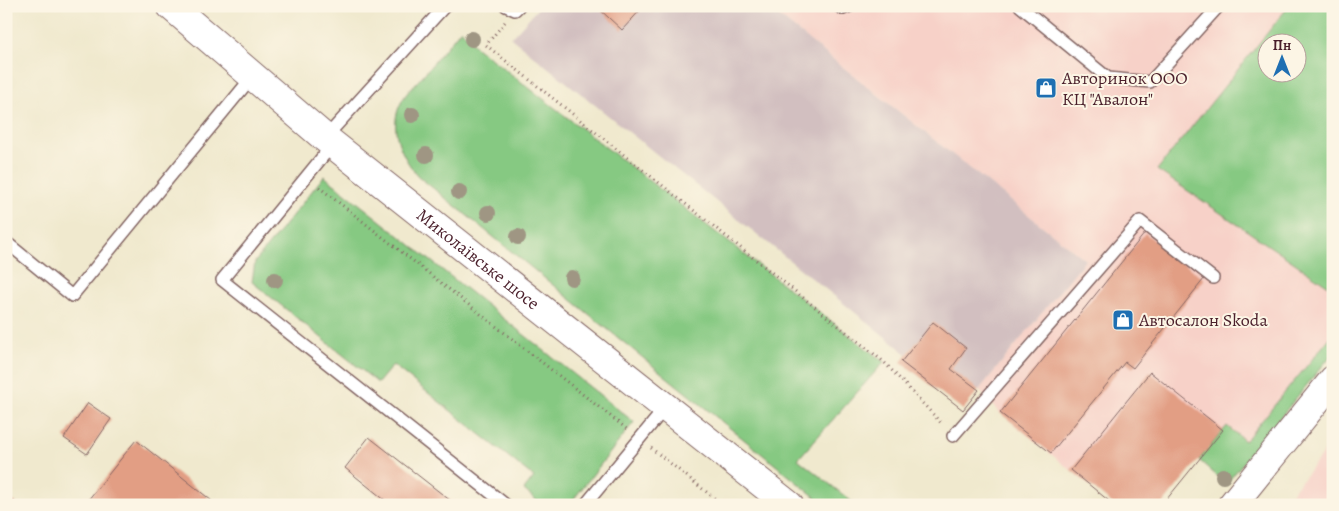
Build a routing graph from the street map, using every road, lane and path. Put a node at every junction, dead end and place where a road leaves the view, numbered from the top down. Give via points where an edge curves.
1 (171, 6) edge
2 (445, 6) edge
3 (838, 6) edge
4 (850, 6) edge
5 (1020, 6) edge
6 (1219, 6) edge
7 (513, 8) edge
8 (252, 77) junction
9 (329, 141) junction
10 (305, 176) junction
11 (6, 242) edge
12 (1213, 278) dead end
13 (1333, 380) edge
14 (665, 408) junction
15 (953, 436) joint
16 (640, 440) junction
17 (506, 505) edge
18 (585, 505) edge
19 (723, 505) edge
20 (789, 505) edge
21 (1232, 505) edge

1 - 8 main road, Миколаївське шосе
2 - 9 lane
3 - 4 lane via 843,9
5 - 6 lane via 1108,78 1150,82
7 - 15 path via 486,45 884,362
8 - 9 main road, Миколаївське шосе
8 - 11 lane via 72,296
9 - 10 lane
9 - 14 main road, Миколаївське шосе
10 - 16 path
10 - 17 lane via 222,280
12 - 15 lane via 1140,221
13 - 21 main road
14 - 16 lane
14 - 20 main road, Миколаївське шосе
16 - 18 lane
16 - 19 path

